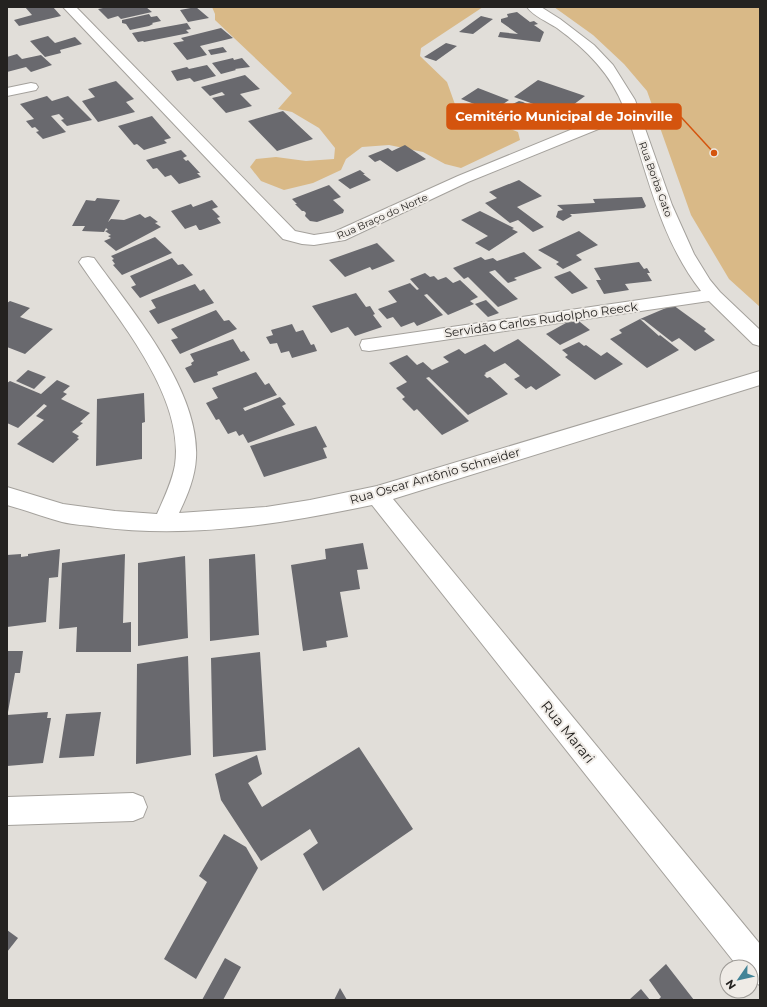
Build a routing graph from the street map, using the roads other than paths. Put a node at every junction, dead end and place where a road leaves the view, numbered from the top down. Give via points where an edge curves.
1 (69, 7) edge
2 (533, 7) edge
3 (31, 87) dead end
4 (7, 92) edge
5 (632, 110) junction
6 (88, 262) dead end
7 (713, 295) junction
8 (760, 340) edge
9 (369, 345) dead end
10 (760, 378) edge
11 (377, 495) junction
12 (7, 496) edge
13 (163, 523) junction
14 (133, 807) dead end
15 (7, 811) edge
16 (760, 968) edge

1 - 5 street, Rua Braço do Norte via 289,235 304,240 339,236 463,179
2 - 5 street, Rua Borba Gato via 578,39 606,65 623,89
3 - 4 street
5 - 7 street, Rua Borba Gato via 666,211 692,263
6 - 13 street via 159,364 184,428 186,457 182,480
7 - 8 street, Rua Borba Gato
7 - 9 street, Servidão Carlos Rudolpho Reeck
10 - 11 street, Rua Oscar Antônio Schneider
11 - 13 street, Rua Oscar Antônio Schneider via 266,516
11 - 16 street, Rua Marari
12 - 13 street, Rua Oscar Antônio Schneider via 63,512 115,520
14 - 15 street

